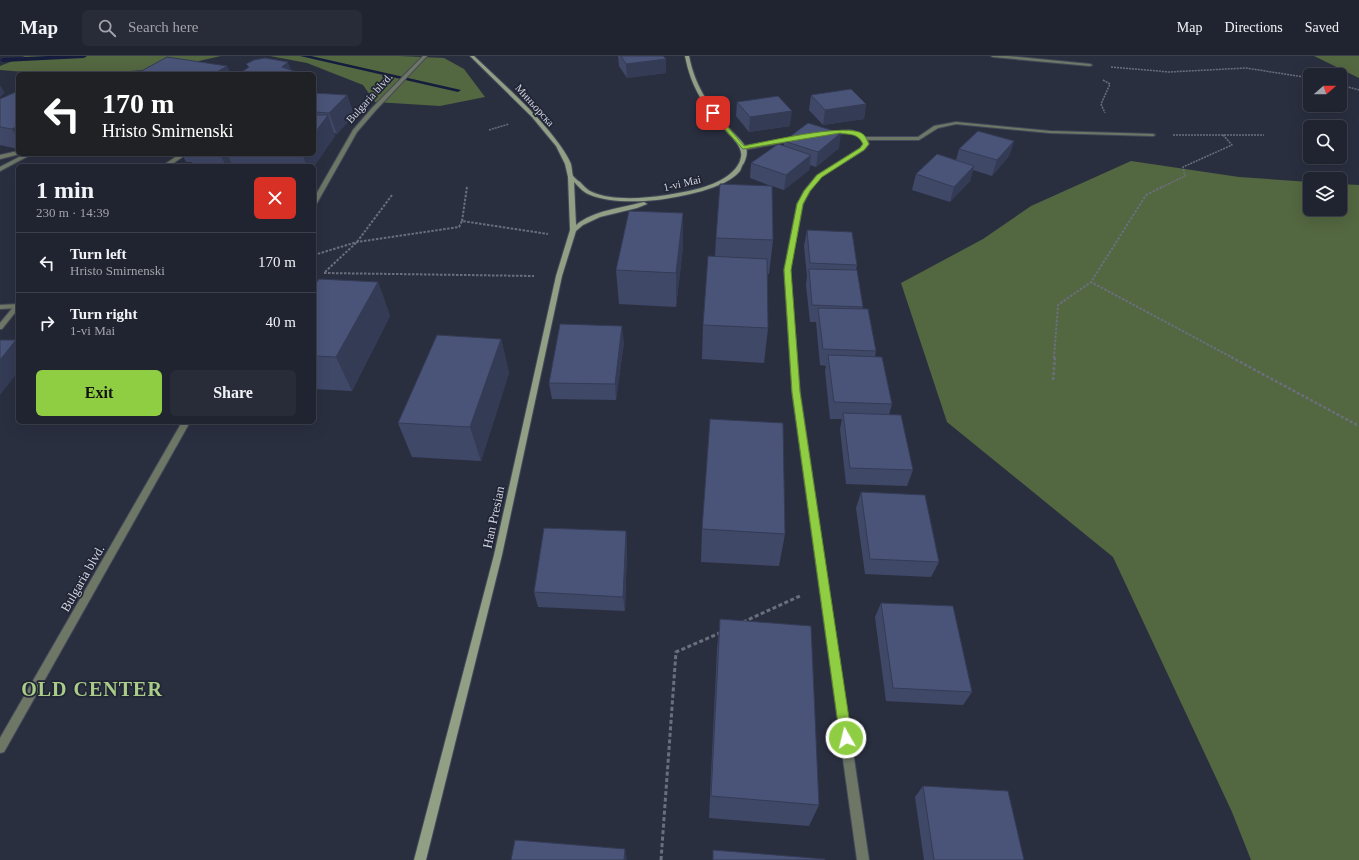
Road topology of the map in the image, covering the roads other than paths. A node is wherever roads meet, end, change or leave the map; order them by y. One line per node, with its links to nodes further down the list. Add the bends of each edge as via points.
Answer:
1 (472, 56): 17 (street, Миньорска, via 534,116 558,146 568,164)
2 (687, 56): 10 (street, via 689,73 699,94)
3 (993, 56): 5 (street)
4 (423, 57): 18 (street, Bulgaria blvd., via 355,131)
5 (1090, 65)
6 (817, 135): 9 (street, via 849,132)
7 (1153, 135): 9 (street, via 1050,132 956,123 936,127 919,138)
8 (802, 138): 10 (street)
9 (865, 139): 28 (street, via 866,144 862,149 820,176 807,191 800,204 787,270 796,392)
10 (743, 148): 19 (street, 1-vi Mai, via 741,165 728,177 704,189)
11 (16, 153): 14 (street)
12 (25, 156): 16 (street)
13 (181, 156): 15 (street)
14 (0, 157)
15 (168, 164)
16 (0, 169)
17 (571, 176): 19 (street, 1-vi Mai, via 590,193 618,200); 20 (street, Han Presian)
18 (317, 192)
19 (660, 199): 20 (street, via 591,217 582,221)
20 (571, 234): 27 (street, Han Presian, via 559,276 498,555)
21 (16, 305): 22 (street)
22 (0, 306)
23 (16, 307): 24 (street)
24 (0, 327)
25 (185, 424): 26 (street, Bulgaria blvd.)
26 (0, 748)
27 (420, 860)
28 (863, 860)

